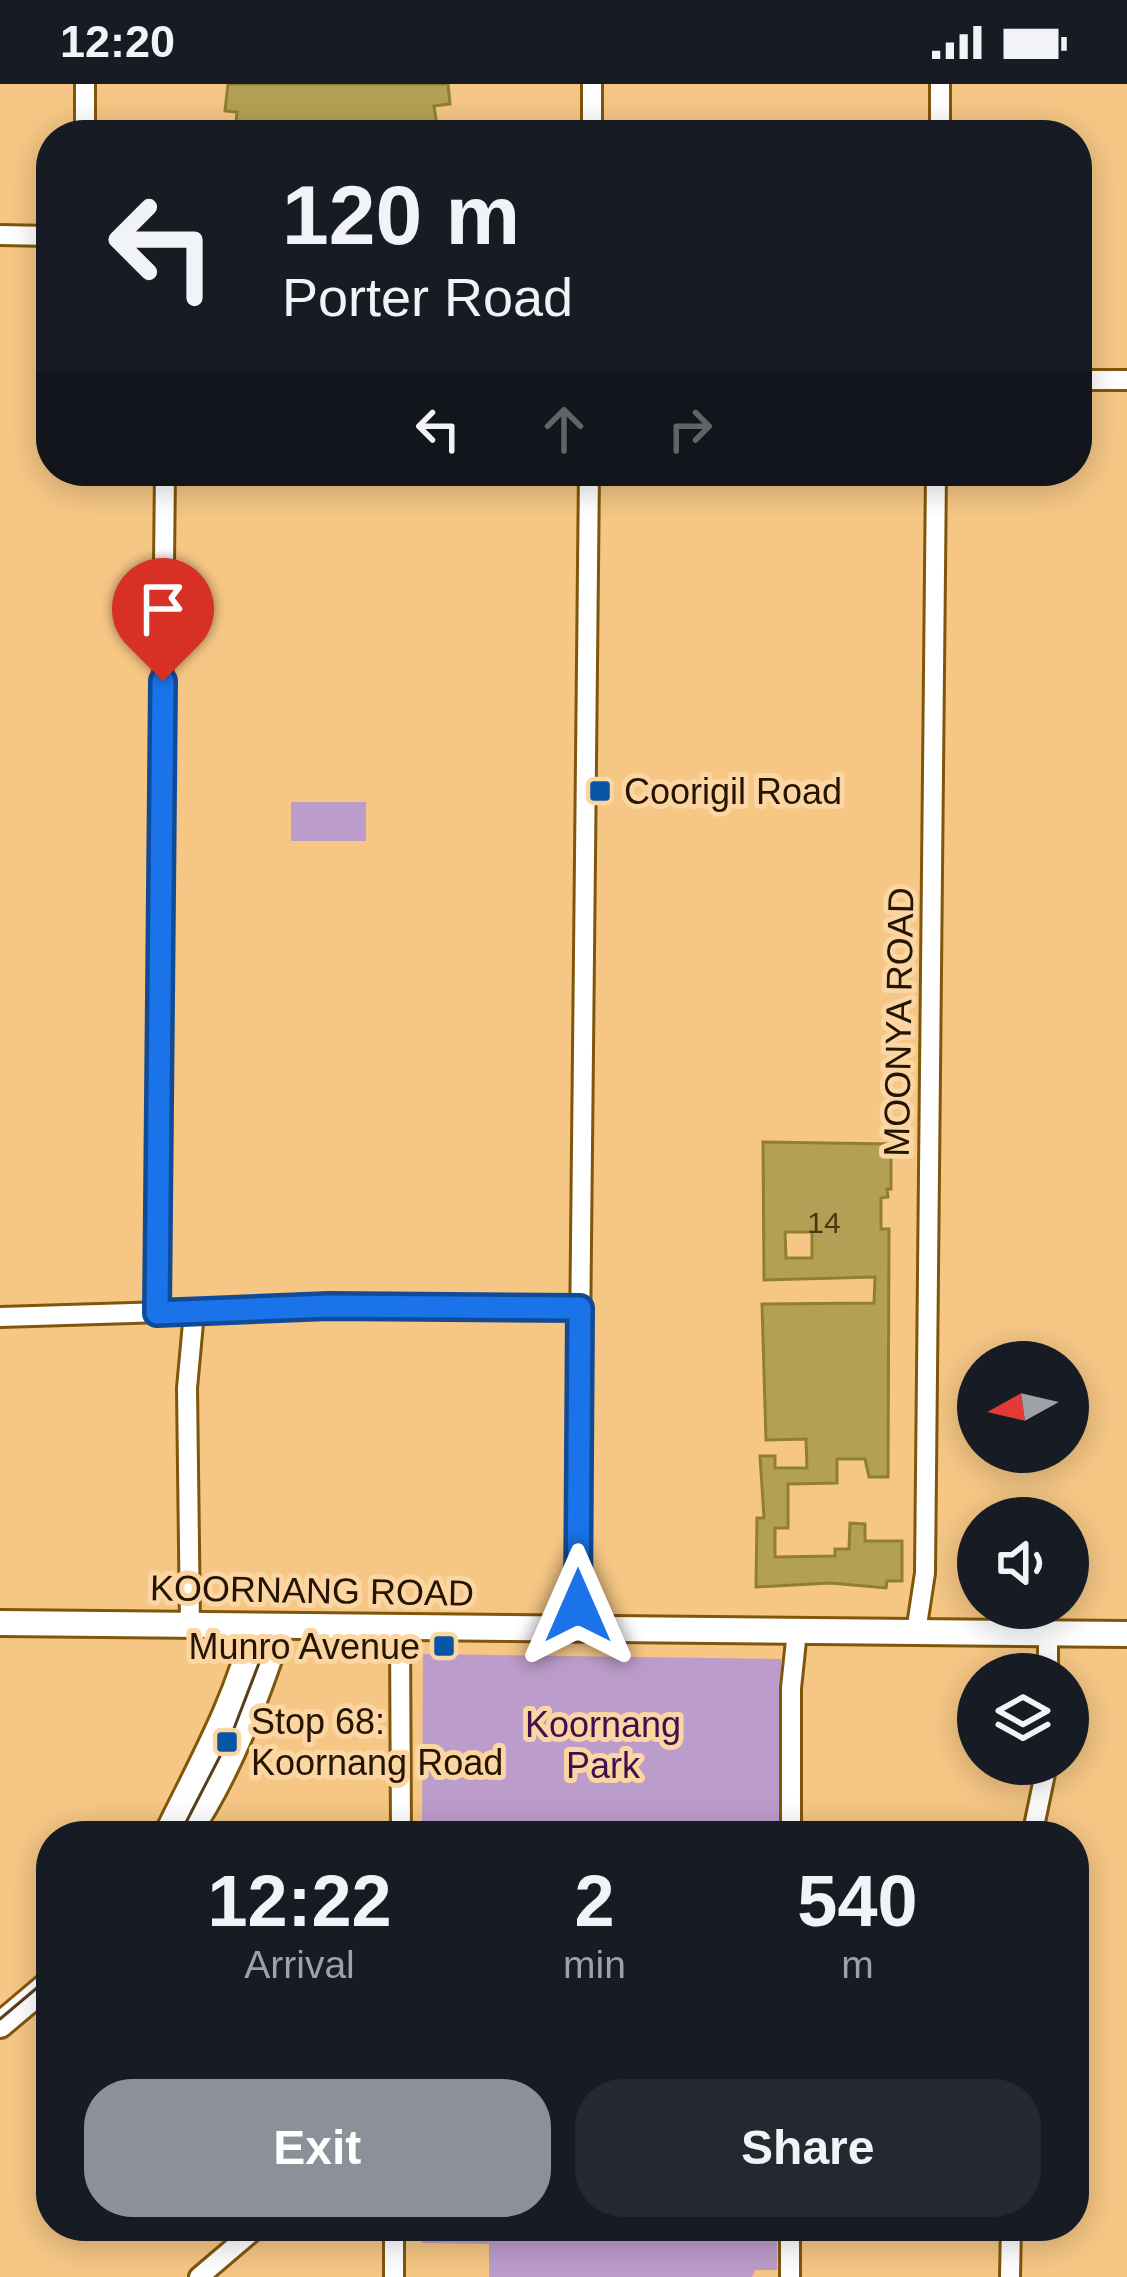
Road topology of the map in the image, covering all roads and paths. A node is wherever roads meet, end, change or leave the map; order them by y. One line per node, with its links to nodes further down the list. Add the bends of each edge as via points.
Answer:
1 (85, 84): 4 (street)
2 (592, 84): 5 (street)
3 (940, 84): 6 (street)
4 (85, 120)
5 (592, 120)
6 (940, 120)
7 (0, 235): 8 (street)
8 (36, 236)
9 (1092, 380): 10 (street)
10 (1127, 380)
11 (165, 486): 15 (street)
12 (589, 486): 14 (street)
13 (936, 486): 23 (street, MOONYA ROAD)
14 (580, 1308): 15 (street); 21 (street)
15 (176, 1312): 16 (street); 18 (street, via 187,1388)
16 (0, 1317)
17 (0, 1623): 18 (street, KOORNANG ROAD)
18 (190, 1625): 19 (street, KOORNANG ROAD)
19 (268, 1627): 20 (street, KOORNANG ROAD); 28 (street); 29 (street, via 243,1729)
20 (400, 1628): 21 (street, KOORNANG ROAD); 30 (street)
21 (577, 1629): 22 (street, KOORNANG ROAD)
22 (789, 1631): 23 (street, KOORNANG ROAD); 31 (street)
23 (924, 1632): 24 (street, KOORNANG ROAD)
24 (1048, 1633): 25 (street, KOORNANG ROAD); 26 (street)
25 (1127, 1634)
26 (1048, 1653)
27 (1043, 1785): 32 (street)
28 (173, 1821)
29 (196, 1821)
30 (401, 1821)
31 (791, 1821)
32 (1035, 1821)
33 (36, 1995): 34 (street)
34 (0, 2025)
35 (242, 2241): 39 (street)
36 (394, 2241): 40 (street)
37 (790, 2241): 41 (street)
38 (1010, 2241): 42 (street)
39 (199, 2277)
40 (394, 2277)
41 (790, 2277)
42 (1010, 2277)

